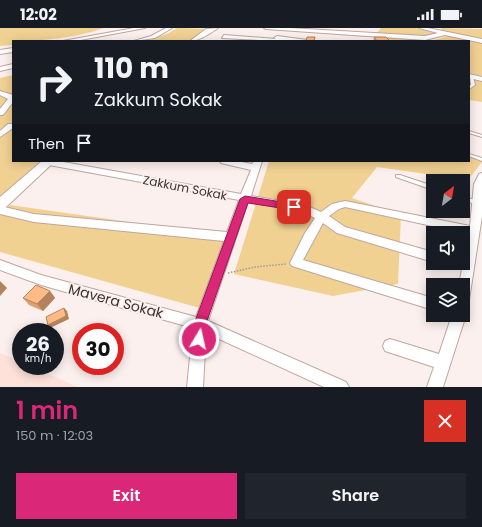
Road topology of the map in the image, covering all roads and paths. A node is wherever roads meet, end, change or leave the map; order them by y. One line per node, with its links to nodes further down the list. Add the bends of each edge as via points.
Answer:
1 (143, 28): 10 (street)
2 (170, 28): 16 (street)
3 (215, 28): 17 (street)
4 (266, 28): 6 (street)
5 (421, 28): 7 (street)
6 (277, 29): 9 (street); 18 (street)
7 (436, 29): 8 (street)
8 (445, 33): 13 (street); 20 (street)
9 (349, 34): 13 (street); 19 (street)
10 (103, 35): 14 (street); 15 (street)
11 (224, 37): 12 (street)
12 (239, 38): 18 (street)
13 (429, 39)
14 (75, 40)
15 (107, 40)
16 (141, 40)
17 (195, 40)
18 (278, 40)
19 (350, 40)
20 (482, 41)
21 (0, 52): 22 (street)
22 (12, 52)
23 (12, 66): 24 (street)
24 (0, 68)
25 (470, 76): 26 (street); 27 (lane, via 473,84)
26 (482, 79)
27 (470, 87)
28 (0, 93): 29 (street, via 12,99)
29 (0, 112)
30 (0, 123): 31 (street)
31 (12, 127): 33 (street)
32 (470, 132): 34 (lane)
33 (0, 135)
34 (482, 136)
35 (470, 155): 36 (lane)
36 (482, 160)
37 (48, 162): 47 (street)
38 (54, 162): 44 (street, Zakkum Sokak)
39 (235, 162): 40 (street)
40 (257, 164): 44 (street)
41 (398, 176): 43 (lane)
42 (482, 176): 46 (street)
43 (426, 186)
44 (245, 199): 49 (street, Zakkum Sokak, via 305,209); 51 (street)
45 (470, 200): 46 (lane)
46 (478, 203): 50 (street)
47 (0, 205)
48 (0, 210): 51 (street, via 34,218)
49 (321, 216): 50 (street, via 336,205 345,204); 53 (street, Zakkum Sokak, via 341,230); 54 (street)
50 (474, 231): 52 (street)
51 (231, 237): 56 (street)
52 (470, 254)
53 (426, 255)
54 (296, 264): 56 (path, via 255,267); 57 (street)
55 (0, 265): 59 (street, Mavera Sokak, via 41,280)
56 (218, 275): 59 (street)
57 (426, 302)
58 (457, 322): 61 (street)
59 (200, 324): 62 (street); 63 (street, Mavera Sokak)
60 (390, 346): 61 (street)
61 (444, 363): 64 (street)
62 (195, 387)
63 (340, 387)
64 (435, 387)

